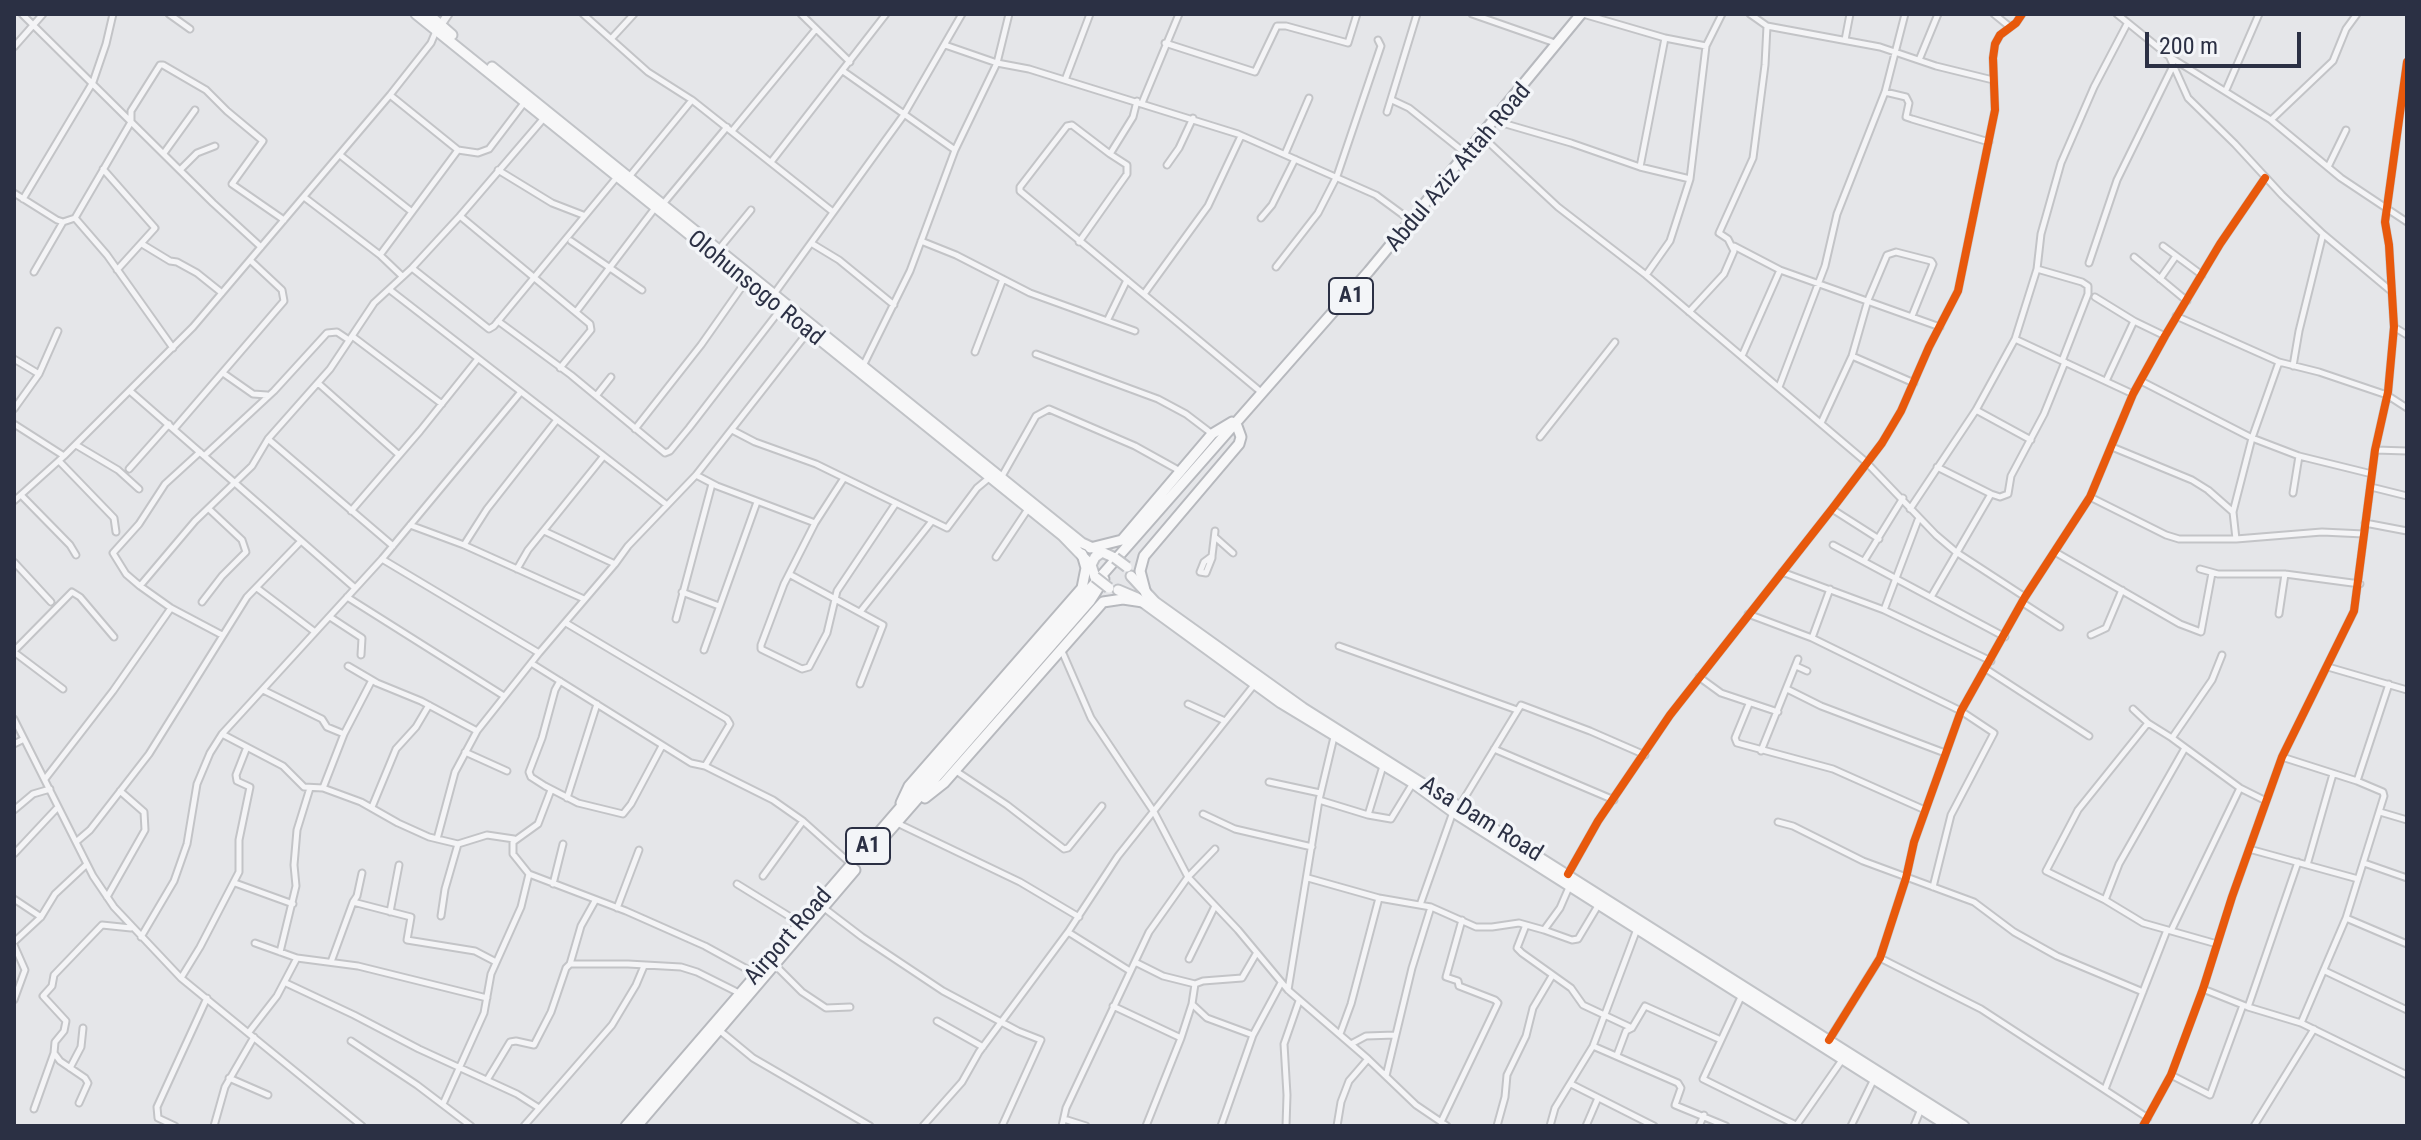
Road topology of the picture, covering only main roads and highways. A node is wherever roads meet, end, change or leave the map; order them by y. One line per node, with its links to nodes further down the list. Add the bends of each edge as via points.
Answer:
1 (416, 14): 4 (main road, Olohunsogo Road)
2 (428, 14): 4 (main road, Olohunsogo Road)
3 (1584, 14): 5 (main road, Abdul Aziz Attah Road / A1); 5 (main road, Abdul Aziz Attah Road / A1)
4 (438, 27): 6 (main road, Olohunsogo Road); 6 (main road, Olohunsogo Road)
5 (1495, 121): 7 (main road, Abdul Aziz Attah Road / A1); 7 (main road, Abdul Aziz Attah Road / A1, via 1485,139)
6 (659, 206): 8 (main road, Olohunsogo Road, via 780,310); 8 (main road, Olohunsogo Road, via 863,366)
7 (1238, 423): 9 (main road, via 1212,434); 11 (main road, via 1239,444); 12 (main road, Abdul Aziz Attah Road / A1)
8 (928, 424): 10 (main road, Olohunsogo Road); 10 (main road, Olohunsogo Road)
9 (1122, 540): 10 (main road); 12 (main road)
10 (1086, 551): 12 (main road, Olohunsogo Road); 14 (main road, Olohunsogo Road); 15 (main road)
11 (1144, 556): 13 (main road); 17 (main road, via 1140,571)
12 (1109, 560): 13 (main road, Olohunsogo Road, bridge); 14 (main road, via 1095,557); 20 (main road, Airport Road / A1, via 1096,593)
13 (1129, 571): 16 (main road, via 1127,586); 17 (main road, Asa Dam Road)
14 (1093, 572): 15 (main road); 16 (main road, Olohunsogo Road, bridge)
15 (1084, 584): 20 (main road, via 909,786)
16 (1113, 589): 17 (main road, Asa Dam Road); 18 (main road)
17 (1145, 598): 18 (main road); 19 (main road, Asa Dam Road); 19 (main road, Asa Dam Road, via 1255,684)
18 (1103, 602): 20 (main road, via 944,783)
19 (1425, 789): 21 (main road, Asa Dam Road)
20 (900, 816): 23 (main road, Airport Road / A1); 23 (main road, Airport Road / A1, via 800,923)
21 (1569, 880): 22 (main road, Asa Dam Road); 22 (main road, Asa Dam Road, via 1742,996)
22 (1785, 1017): 26 (main road, Asa Dam Road); 27 (main road, Asa Dam Road)
23 (716, 1027): 24 (main road, Airport Road / A1); 25 (main road, Airport Road / A1)
24 (626, 1126)
25 (637, 1126)
26 (1948, 1126)
27 (1964, 1126)

